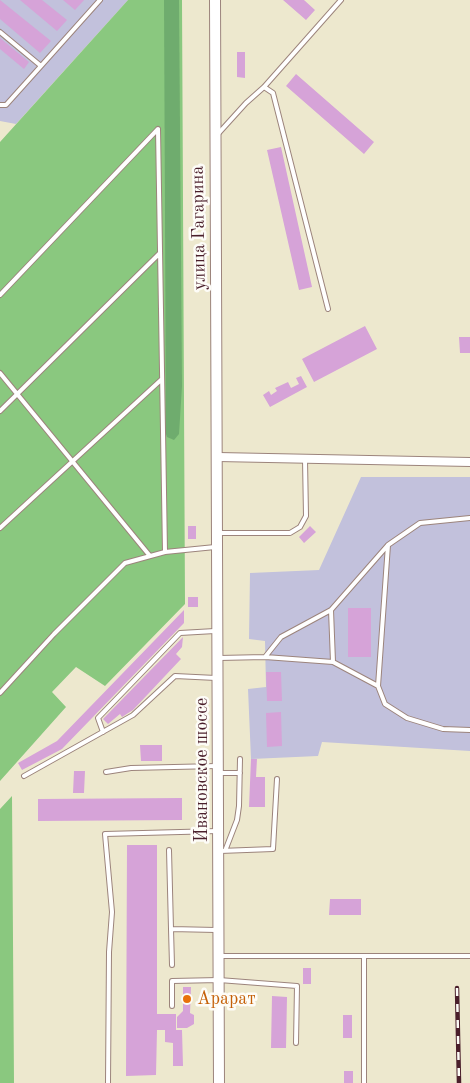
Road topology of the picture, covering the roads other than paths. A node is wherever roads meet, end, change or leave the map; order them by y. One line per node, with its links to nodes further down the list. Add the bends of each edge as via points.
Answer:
1 (100, 0): 5 (lane)
2 (215, 0): 8 (street, улица Гагарина)
3 (341, 0): 6 (lane)
4 (0, 32): 5 (lane)
5 (41, 66): 7 (lane, via 6,105)
6 (264, 86): 8 (lane); 11 (lane, via 273,93)
7 (0, 105)
8 (214, 138): 16 (street, улица Гагарина)
9 (160, 253): 10 (lane, via 158,129); 13 (lane); 14 (lane)
10 (0, 295)
11 (328, 309)
12 (0, 373): 14 (lane)
13 (162, 378): 18 (lane); 25 (lane)
14 (18, 394): 15 (lane); 18 (lane)
15 (0, 411)
16 (218, 457): 17 (street); 22 (street, Ивановское шоссе)
17 (305, 457): 19 (street); 22 (lane, via 306,516 300,527 290,533)
18 (73, 460): 21 (lane); 26 (lane)
19 (470, 462)
20 (470, 518): 23 (lane, via 420,523)
21 (0, 528)
22 (219, 533): 24 (street, Ивановское шоссе)
23 (388, 545): 27 (lane); 33 (lane)
24 (218, 546): 25 (lane); 28 (street, Ивановское шоссе)
25 (165, 552): 26 (lane)
26 (150, 556): 34 (lane, via 126,563)
27 (331, 610): 29 (lane, via 281,637); 31 (lane)
28 (219, 631): 30 (street, Ивановское шоссе); 36 (lane, via 180,633 98,718)
29 (266, 657): 30 (lane); 31 (lane)
30 (219, 658): 32 (street, Ивановское шоссе)
31 (333, 662): 33 (lane)
32 (219, 678): 36 (lane, via 175,676 133,715); 38 (street, Ивановское шоссе)
33 (378, 686): 35 (lane, via 385,704 407,718 443,729)
34 (0, 693)
35 (470, 730)
36 (103, 732): 41 (lane)
37 (240, 759): 40 (lane)
38 (219, 770): 39 (lane, via 131,768); 40 (lane); 43 (street, Ивановское шоссе)
39 (106, 772)
40 (240, 773): 45 (lane, via 238,813)
41 (24, 776)
42 (277, 779): 45 (lane, via 273,849)
43 (218, 830): 45 (street, Ивановское шоссе); 55 (lane, via 105,834 112,912)
44 (169, 850): 46 (lane)
45 (221, 851): 47 (street, Ивановское шоссе)
46 (171, 929): 47 (lane); 51 (lane)
47 (218, 930): 48 (street, Ивановское шоссе)
48 (219, 956): 49 (lane); 52 (street, Ивановское шоссе)
49 (364, 956): 50 (lane); 57 (lane)
50 (470, 956)
51 (172, 965)
52 (219, 980): 53 (lane, via 172,981); 54 (lane, via 297,986); 56 (street, Ивановское шоссе)
53 (172, 1006)
54 (296, 1044)
55 (108, 1083)
56 (219, 1083)
57 (364, 1083)

